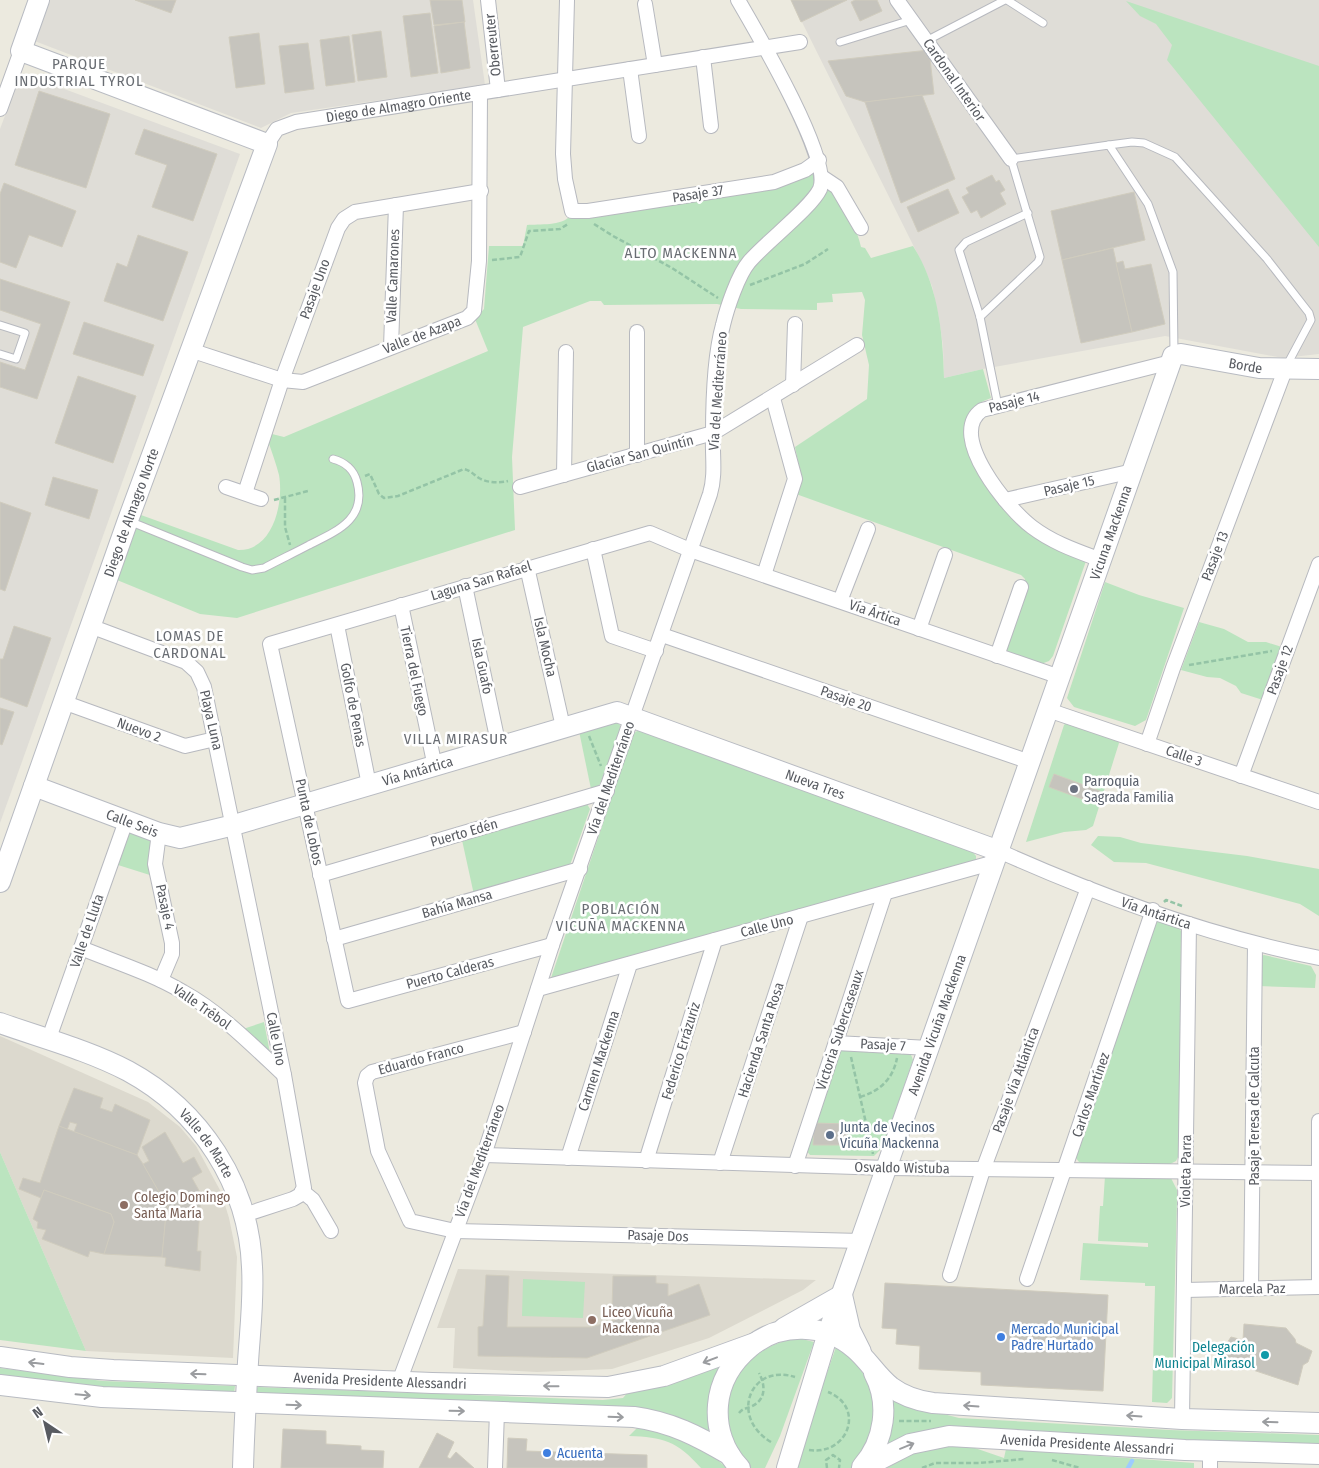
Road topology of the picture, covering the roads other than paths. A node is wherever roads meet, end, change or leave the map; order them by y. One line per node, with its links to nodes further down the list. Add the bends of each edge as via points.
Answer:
1 (39, 0): 14 (street)
2 (488, 0): 19 (street, Oberreuter)
3 (567, 0): 18 (street)
4 (738, 0): 13 (street)
5 (897, 0): 8 (street, Cardonal Interior)
6 (1006, 0): 9 (lane); 10 (lane)
7 (645, 4): 16 (street)
8 (911, 20): 10 (street, Cardonal Interior); 12 (lane)
9 (1043, 23)
10 (926, 41): 26 (street, Cardonal Interior)
11 (800, 42): 13 (street, Diego de Almagro Oriente)
12 (840, 42)
13 (765, 48): 15 (street, Diego de Almagro Oriente); 27 (street)
14 (21, 51): 21 (street); 24 (street)
15 (703, 57): 16 (street, Diego de Almagro Oriente); 22 (street)
16 (655, 65): 17 (street, Diego de Almagro Oriente)
17 (630, 69): 18 (street, Diego de Almagro Oriente); 23 (street)
18 (566, 79): 19 (street, Diego de Almagro Oriente); 27 (street, Pasaje 37, via 563,154 572,211 588,212 774,182 806,170)
19 (498, 90): 20 (street, Diego de Almagro Oriente)
20 (480, 93): 24 (street, Diego de Almagro Oriente, via 296,122 277,129); 29 (street, Valle de Azapa)
21 (0, 109)
22 (711, 126)
23 (639, 136)
24 (267, 144): 39 (street, Diego de Almagro Norte)
25 (1108, 145): 26 (lane); 42 (lane, via 1148,204 1173,272 1176,348); 44 (lane, via 1144,143 1175,157 1267,259 1311,320)
26 (1011, 159): 31 (lane)
27 (819, 160): 28 (street)
28 (821, 184): 32 (street, via 837,187); 49 (street, Vía del Mediterráneo, via 747,264 720,336)
29 (481, 191): 30 (street, Pasaje Uno); 38 (street, Valle de Azapa, via 474,311 467,318)
30 (396, 205): 38 (street, Valle Camarones); 45 (street, Pasaje Uno, via 355,212 338,228)
31 (1028, 213): 33 (lane, via 1039,251 1038,262); 33 (lane, via 966,242 959,250)
32 (861, 228)
33 (980, 317): 48 (lane)
34 (796, 324): 46 (street)
35 (0, 325): 41 (lane, via 25,333 16,359)
36 (637, 332): 50 (street)
37 (857, 346): 46 (street, Glaciar San Quintín)
38 (391, 347): 45 (street, Valle de Azapa, via 303,382)
39 (190, 350): 45 (street, Valle de Azapa); 59 (street, Diego de Almagro Norte)
40 (566, 352): 53 (street)
41 (0, 354)
42 (1172, 359): 44 (street, Borde, via 1181,354); 48 (street, Pasaje 14); 52 (street, Vicuna Mackenna)
43 (1319, 369): 44 (street, Borde)
44 (1285, 370): 85 (street, Pasaje 13)
45 (282, 380): 56 (street, Pasaje Uno)
46 (794, 385): 47 (street, Glaciar San Quintín)
47 (772, 398): 49 (street, Glaciar San Quintín); 67 (street, via 795,479)
48 (998, 406): 58 (street, Pasaje 14, via 977,413 970,437 978,460)
49 (712, 433): 50 (street, Glaciar San Quintín); 62 (street, Vía del Mediterráneo, via 713,483)
50 (637, 454): 53 (street, Glaciar San Quintín)
51 (333, 459): 59 (lane, via 347,465 356,478 360,500 352,517 341,530 264,568 252,570)
52 (1133, 471): 58 (street, Pasaje 15); 64 (street, Vicuna Mackenna)
53 (564, 475): 54 (street, Glaciar San Quintín)
54 (526, 485)
55 (226, 487): 56 (street)
56 (245, 493): 57 (street)
57 (260, 499)
58 (1005, 500): 64 (street, Pasaje 14, via 1023,520 1049,539)
59 (128, 520): 73 (street, Diego de Almagro Norte)
60 (868, 529): 70 (street)
61 (593, 549): 62 (street, Laguna San Rafael, via 650,532); 66 (street, Laguna San Rafael); 77 (street, via 612,636)
62 (690, 550): 67 (street, Vía Ártica); 75 (street, Vía del Mediterráneo)
63 (946, 555): 74 (street)
64 (1101, 560): 79 (street, Vicuna Mackenna)
65 (1319, 564): 89 (street, Pasaje 12)
66 (526, 567): 68 (street, Laguna San Rafael); 83 (street, Isla Mocha)
67 (764, 575): 70 (street, Vía Ártica)
68 (465, 586): 71 (street, Laguna San Rafael); 86 (street, Isla Guafo)
69 (1021, 587): 78 (street)
70 (840, 601): 74 (street, Vía Ártica)
71 (400, 605): 72 (street, Laguna San Rafael); 88 (street, Tierra del Fuego)
72 (337, 625): 76 (street, Laguna San Rafael); 90 (street, Golfo de Penas)
73 (90, 626): 80 (street, Diego de Almagro Norte); 84 (street, Playa Luna, via 192,667 204,687)
74 (919, 629): 78 (street, Vía Ártica)
75 (662, 635): 77 (street, Vía del Mediterráneo); 87 (street, Pasaje 20)
76 (270, 644): 94 (street, Punta de Lobos)
77 (656, 651): 82 (street, Vía del Mediterráneo)
78 (997, 656): 79 (street, Vía Ártica)
79 (1060, 677): 81 (street, Vicuna Mackenna)
80 (63, 702): 84 (street, Nuevo 2, via 185,746); 91 (street, Diego de Almagro Norte)
81 (1048, 710): 85 (street, Calle 3); 87 (street, Avenida Vicuña Mackenna)
82 (632, 716): 83 (street, Vía Antártica, via 613,712); 92 (street, Vía del Mediterráneo); 98 (street, Nueva Tres)
83 (563, 727): 86 (street, Vía Antártica)
84 (215, 739): 96 (street, Playa Luna)
85 (1147, 744): 89 (street, Calle 3)
86 (500, 747): 88 (street, Vía Antártica)
87 (1030, 762): 98 (street, Avenida Vicuña Mackenna)
88 (435, 767): 90 (street, Vía Antártica)
89 (1241, 776): 93 (street, Calle 3)
90 (369, 785): 94 (street, Vía Antártica)
91 (34, 786): 95 (street, Calle Seis); 101 (street, Diego de Almagro Norte)
92 (607, 788): 99 (street, Vía del Mediterráneo); 100 (street, Puerto Edén)
93 (1319, 802)
94 (305, 803): 96 (street, Vía Antártica); 100 (street, Punta de Lobos)
95 (126, 821): 97 (street, Calle Seis); 111 (street, Valle de Lluta)
96 (234, 825): 97 (street, Calle Seis, via 180,838); 122 (street, Calle Uno)
97 (159, 833): 114 (street, Pasaje 4, via 155,864 172,943 172,954)
98 (997, 856): 102 (street, Vía Antártica); 103 (street, Calle Uno); 121 (street, Avenida Vicuña Mackenna)
99 (580, 869): 107 (street, Bahía Mansa); 110 (street, Vía del Mediterráneo)
100 (320, 875): 107 (street, Punta de Lobos)
101 (0, 882)
102 (1088, 888): 104 (street, Vía Antártica); 130 (street, Pasaje Via Atlántica)
103 (885, 893): 105 (street, Calle Uno); 120 (street, Victoria Subercaseaux)
104 (1153, 910): 106 (street, Vía Antártica); 131 (street, Carlos Martínez)
105 (801, 916): 108 (street, Calle Uno); 127 (street, Hacienda Santa Rosa)
106 (1189, 924): 109 (street, Vía Antártica); 132 (street, Violeta Parra)
107 (334, 939): 116 (street, Punta de Lobos)
108 (715, 940): 113 (street, Calle Uno); 126 (street, Federico Errázuriz)
109 (1255, 944): 112 (street, Vía Antártica); 133 (street, Pasaje Teresa de Calcuta)
110 (552, 945): 115 (street, Vía del Mediterráneo); 116 (street, Puerto Calderas)
111 (81, 948): 114 (street, Valle Trébol); 119 (street, Valle de Lluta)
112 (1319, 958)
113 (630, 964): 115 (street, Calle Uno); 125 (street, Carmen Mackenna)
114 (161, 980): 122 (street, Valle Trébol, via 208,1008)
115 (538, 989): 118 (street, Vía del Mediterráneo)
116 (348, 1001)
117 (0, 1023): 119 (street, Valle de Marte)
118 (524, 1032): 124 (street, Vía del Mediterráneo); 138 (street, Eduardo Franco, via 372,1072 367,1076 365,1082 378,1151 407,1219)
119 (48, 1041): 136 (street, Valle de Marte, via 127,1071 165,1096 197,1127 222,1161)
120 (842, 1043): 121 (street, Pasaje 7); 129 (street, Victoria Subercaseaux)
121 (929, 1048): 128 (street, Avenida Vicuña Mackenna)
122 (284, 1075): 135 (street, Calle Uno)
123 (1319, 1121): 134 (street)
124 (484, 1155): 125 (street, Osvaldo Wistuba); 138 (street, Vía del Mediterráneo)
125 (568, 1158): 126 (street, Osvaldo Wistuba)
126 (646, 1161): 127 (street, Osvaldo Wistuba)
127 (720, 1163): 129 (street, Osvaldo Wistuba)
128 (880, 1163): 129 (street, Osvaldo Wistuba); 130 (street, Osvaldo Wistuba); 139 (street, Avenida Vicuña Mackenna)
129 (795, 1166)
130 (983, 1170): 131 (street, Osvaldo Wistuba); 140 (street, Pasaje Via Atlántica)
131 (1066, 1171): 132 (street, Osvaldo Wistuba); 141 (street, Carlos Martínez)
132 (1186, 1172): 133 (street, Osvaldo Wistuba); 144 (street, Violeta Parra)
133 (1254, 1172): 134 (street, Osvaldo Wistuba); 143 (street, Pasaje Teresa de Calcuta)
134 (1319, 1173): 142 (street)
135 (302, 1191): 136 (street, via 293,1199); 137 (street, via 313,1200)
136 (244, 1215): 151 (street, Valle de Marte, via 252,1266)
137 (331, 1231)
138 (455, 1231): 139 (street, Pasaje Dos); 152 (street, Vía del Mediterráneo)
139 (861, 1242): 145 (street, Avenida Vicuña Mackenna)
140 (950, 1275)
141 (1027, 1279)
142 (1319, 1287): 143 (street, Marcela Paz)
143 (1252, 1289): 144 (street, Marcela Paz)
144 (1185, 1290): 157 (street, Violeta Parra)
145 (842, 1295): 146 (street, Avenida Vicuña Mackenna); 147 (street); 150 (street, via 850,1330)
146 (828, 1333): 147 (street, Avenida Presidente Alessandri, via 797,1329); 150 (street, Avenida Presidente Alessandri, via 844,1341); 154 (street, Avenida Vicuña Mackenna)
147 (773, 1334): 148 (street, Avenida Presidente Alessandri)
148 (755, 1343): 152 (street, Avenida Presidente Alessandri, one-way to 152, via 676,1373 617,1386); 161 (street, Avenida Presidente Alessandri, via 738,1357 728,1372 718,1405 722,1440)
149 (0, 1357): 151 (street, Avenida Presidente Alessandri, one-way to 149, via 70,1367)
150 (867, 1362): 157 (street, Avenida Presidente Alessandri, one-way to 150, via 933,1403 894,1389); 166 (street, Avenida Presidente Alessandri, via 881,1390 884,1415 878,1440)
151 (247, 1376): 152 (street, Avenida Presidente Alessandri); 155 (street, Valle de Marte)
152 (399, 1382)
153 (0, 1385): 155 (street, Avenida Presidente Alessandri, one-way to 155, via 102,1397)
154 (807, 1398): 164 (street, Avenida Vicuña Mackenna); 165 (street, Avenida Vicuña Mackenna)
155 (246, 1403): 156 (street, Avenida Presidente Alessandri, one-way to 156); 162 (street, Valle de Marte)
156 (497, 1412): 161 (street, Avenida Presidente Alessandri, one-way to 161, via 654,1420 689,1431); 163 (street)
157 (1182, 1419): 158 (street, Avenida Presidente Alessandri, one-way to 157)
158 (1319, 1423)
159 (1319, 1454): 160 (street, Avenida Presidente Alessandri)
160 (1210, 1460): 166 (street, Avenida Presidente Alessandri, one-way to 160, via 910,1444 949,1436)
161 (735, 1462)
162 (243, 1468)
163 (495, 1468)
164 (773, 1468)
165 (787, 1468)
166 (862, 1468)

